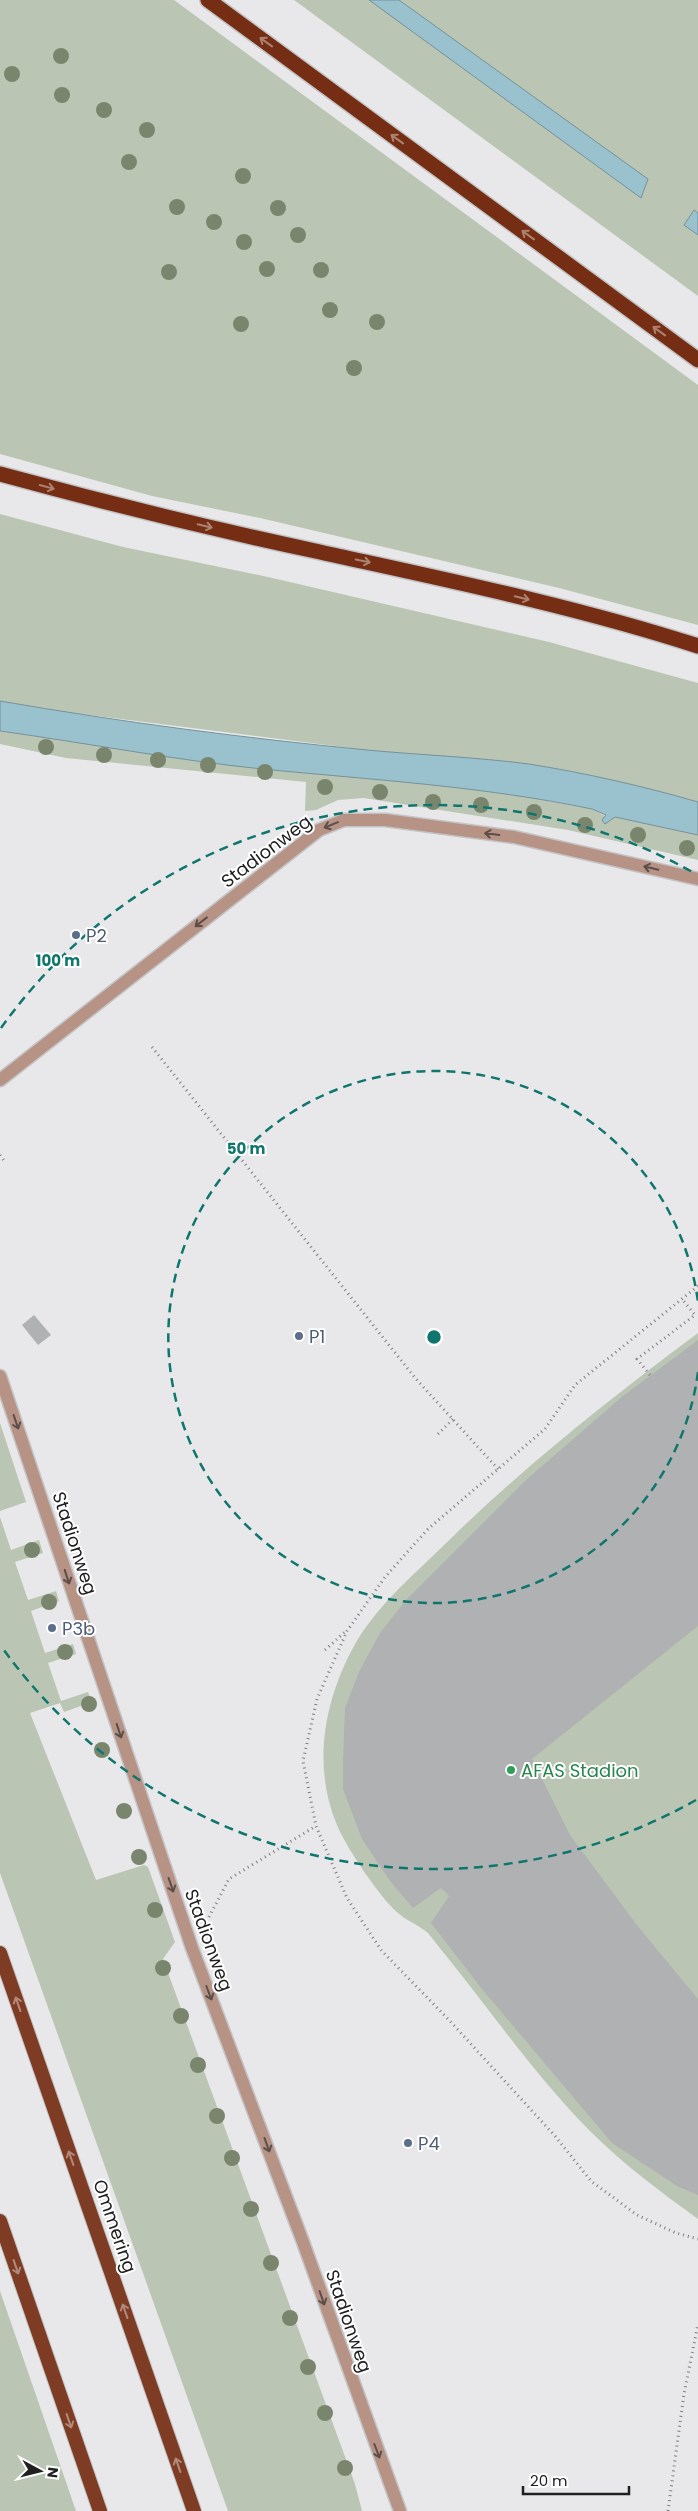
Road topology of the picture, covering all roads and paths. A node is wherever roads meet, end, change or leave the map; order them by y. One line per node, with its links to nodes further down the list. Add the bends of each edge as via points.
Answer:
1 (208, 0): 2 (highway, one-way to 1)
2 (698, 360)
3 (0, 474): 4 (highway, one-way to 4, via 168,518 435,576 608,619)
4 (698, 646)
5 (698, 879): 7 (lane, Stadionweg, one-way to 7, via 514,836 385,820 344,820 319,830)
6 (152, 1047): 14 (path, via 416,1379)
7 (0, 1080)
8 (0, 1155): 9 (path)
9 (5, 1162)
10 (698, 1286): 11 (path)
11 (682, 1299): 12 (path, via 696,1315 637,1359); 16 (path, via 575,1385 545,1429)
12 (650, 1375)
13 (0, 1376): 20 (lane, Stadionweg, one-way to 20)
14 (453, 1419): 15 (path); 16 (path)
15 (438, 1434)
16 (498, 1469): 17 (path, via 428,1529 385,1577)
17 (347, 1631): 18 (path); 19 (path, via 317,1700 303,1761)
18 (325, 1650)
19 (316, 1826): 20 (path, via 229,1879); 23 (path, via 346,1898 381,1950 555,2136 591,2181 637,2215)
20 (192, 1948): 27 (lane, Stadionweg, one-way to 27)
21 (0, 1953): 26 (highway, Ommering, one-way to 21)
22 (0, 2221): 25 (highway, one-way to 25)
23 (698, 2239)
24 (698, 2324): 28 (path, via 684,2394)
25 (100, 2511)
26 (194, 2511)
27 (400, 2511)
28 (668, 2511)

